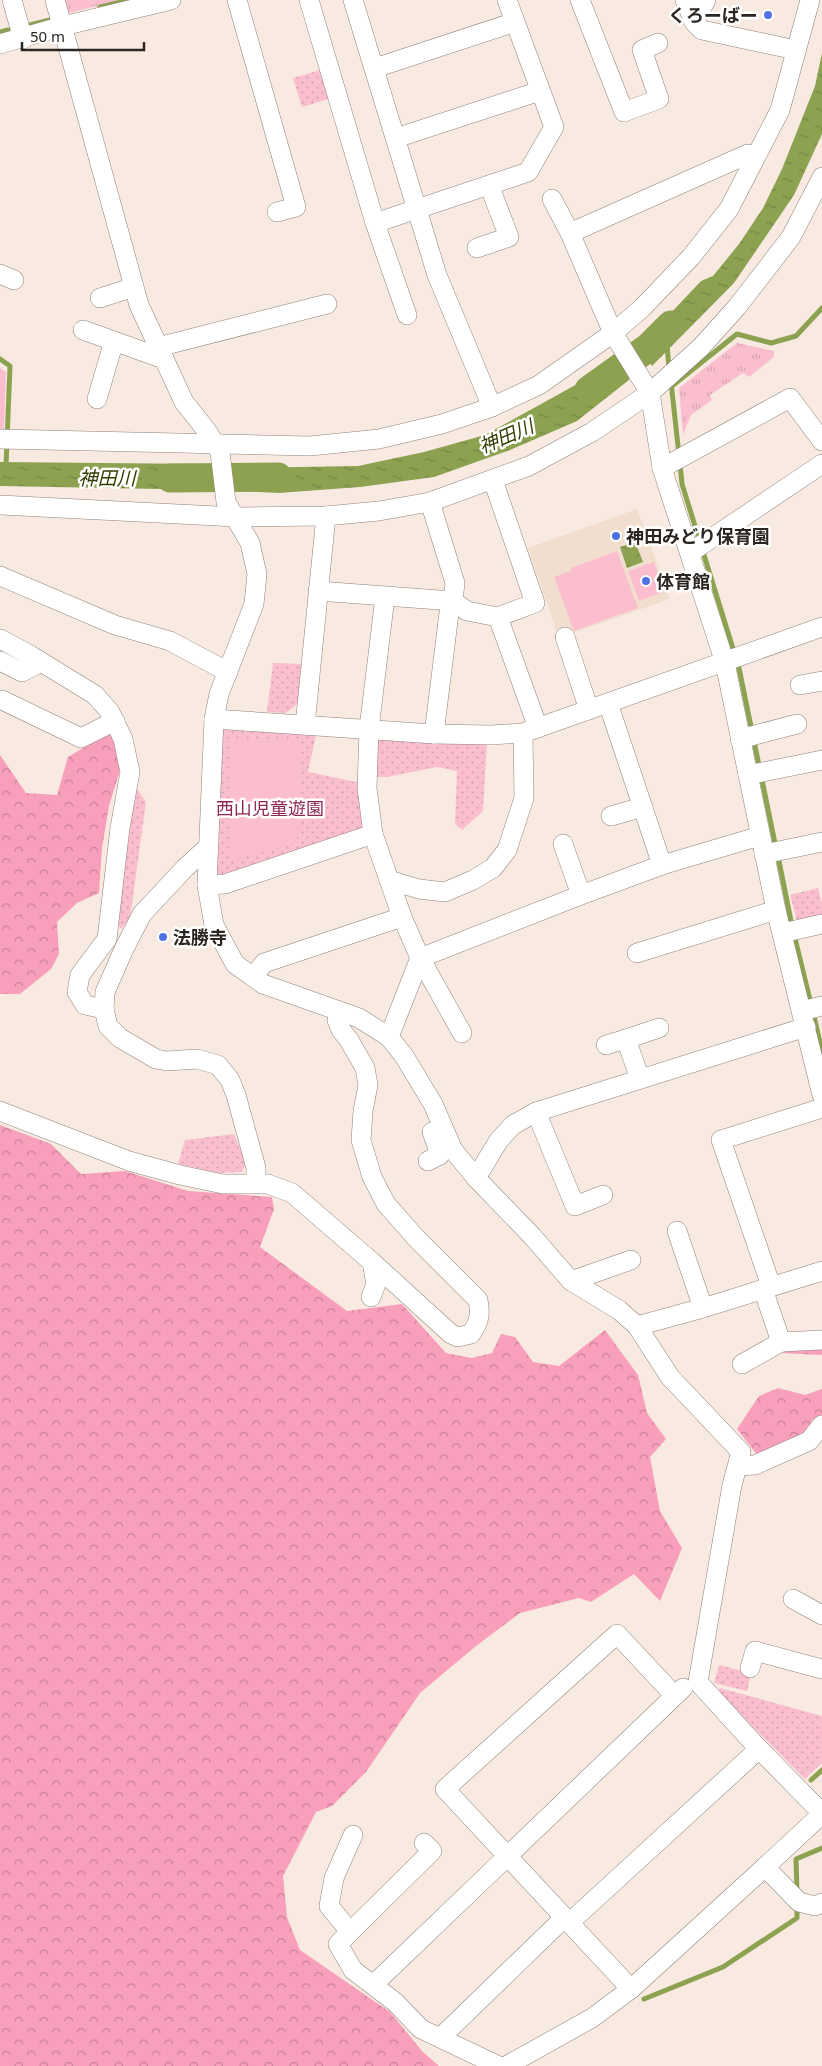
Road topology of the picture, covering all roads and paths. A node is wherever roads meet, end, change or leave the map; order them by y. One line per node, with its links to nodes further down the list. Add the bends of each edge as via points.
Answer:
1 (12, 0): 15 (street)
2 (56, 0): 14 (street)
3 (170, 0): 14 (street)
4 (237, 0): 27 (street, via 296,207)
5 (309, 0): 28 (street)
6 (507, 0): 12 (street)
7 (580, 0): 16 (street, via 624,112 659,99 642,50)
8 (686, 0): 13 (street)
9 (706, 0): 13 (street)
10 (810, 0): 18 (street)
11 (358, 1): 19 (street)
12 (515, 22): 19 (street); 20 (street)
13 (694, 22): 18 (street, via 702,30)
14 (64, 26): 15 (street); 31 (street)
15 (23, 39): 17 (street)
16 (658, 43)
17 (0, 44)
18 (796, 50): 22 (street, via 780,110)
19 (375, 68): 21 (street)
20 (540, 91): 21 (street); 24 (street, via 554,127 528,172)
21 (396, 138): 26 (street)
22 (756, 156): 29 (street, via 748,154); 36 (street, via 730,208 691,257)
23 (822, 177): 39 (street, via 791,237 737,307 701,347)
24 (489, 185): 26 (street); 30 (street, via 509,237)
25 (552, 198): 29 (street)
26 (417, 211): 28 (street); 41 (street, via 437,275)
27 (277, 212)
28 (375, 224): 34 (street)
29 (570, 233): 36 (street)
30 (477, 248)
31 (134, 287): 32 (street); 38 (street)
32 (100, 298)
33 (327, 304): 38 (street)
34 (407, 315)
35 (82, 330): 37 (street)
36 (615, 337): 39 (street); 41 (street, via 539,385)
37 (114, 341): 38 (street); 40 (street)
38 (161, 353): 44 (street, via 184,402)
39 (649, 390): 45 (street); 47 (street, via 592,432 529,466)
40 (97, 399)
41 (492, 407): 44 (street, via 379,440 310,446)
42 (0, 439): 44 (street)
43 (822, 441): 45 (street, via 790,398)
44 (218, 448): 50 (street)
45 (674, 461): 52 (street)
46 (822, 464): 52 (street)
47 (493, 480): 48 (street); 57 (street, via 535,603)
48 (430, 502): 51 (street); 56 (street, via 455,584)
49 (0, 505): 50 (street)
50 (232, 509): 51 (street); 64 (street, via 250,543 257,574 254,604)
51 (326, 516): 54 (street)
52 (699, 546): 61 (street)
53 (0, 576): 64 (street, via 115,625 170,641)
54 (318, 591): 55 (street); 73 (street)
55 (385, 597): 56 (street); 74 (street)
56 (453, 601): 57 (street, via 467,611); 76 (street)
57 (498, 617): 75 (street)
58 (822, 627): 61 (street)
59 (565, 636): 69 (street)
60 (0, 639): 63 (street)
61 (732, 660): 68 (street); 77 (street)
62 (0, 661): 63 (street, via 22,672)
63 (41, 662): 71 (street, via 95,695)
64 (228, 672): 70 (street)
65 (822, 681): 66 (street)
66 (800, 685)
67 (2, 700): 71 (street, via 81,738)
68 (608, 703): 69 (street); 80 (street)
69 (589, 710): 75 (street)
70 (214, 718): 73 (street); 86 (street)
71 (115, 721): 99 (street, via 123,739 130,772 106,939 80,976 77,992 85,1005)
72 (797, 724): 77 (street)
73 (305, 725): 74 (street)
74 (369, 729): 76 (street); 82 (street, via 368,788)
75 (531, 730): 76 (street, via 492,735); 88 (street, via 524,798 507,850 493,868 446,892)
76 (434, 734)
77 (740, 739): 79 (street)
78 (822, 760): 79 (street)
79 (748, 775): 85 (street)
80 (643, 806): 81 (street); 87 (street)
81 (611, 816)
82 (373, 834): 88 (street); 89 (street, via 225,884)
83 (822, 842): 85 (street)
84 (563, 844): 90 (street)
85 (762, 845): 87 (street); 91 (street)
86 (208, 847): 89 (street); 99 (street, via 142,914 105,992)
87 (662, 865): 90 (street)
88 (390, 880): 92 (street)
89 (207, 885): 97 (street, via 214,925 235,964)
90 (581, 894): 96 (street)
91 (776, 910): 94 (street); 95 (street)
92 (402, 917): 96 (street); 97 (street, via 264,963)
93 (822, 924): 94 (street)
94 (782, 933): 101 (street)
95 (636, 953)
96 (420, 958): 103 (street); 104 (street)
97 (254, 977): 100 (street, via 263,984)
98 (822, 1006): 101 (street)
99 (104, 1009): 114 (street, via 108,1026 120,1038 156,1059 197,1059 218,1065 236,1094 256,1168)
100 (341, 1012): 104 (street, via 359,1018); 118 (street, via 337,1020 341,1030 365,1068 368,1085 361,1140 372,1177 387,1206 478,1300 479,1322 471,1334 451,1334)
101 (804, 1019): 107 (street); 108 (street)
102 (660, 1028): 105 (street)
103 (462, 1033)
104 (389, 1037): 111 (street, via 404,1056)
105 (626, 1039): 106 (street); 107 (street)
106 (606, 1045)
107 (640, 1079): 110 (street)
108 (822, 1096): 121 (street, via 721,1140)
109 (0, 1111): 114 (street, via 129,1161 180,1176 223,1184)
110 (536, 1112): 113 (street, via 514,1125 499,1140); 115 (street, via 575,1206)
111 (437, 1113): 112 (street, via 428,1120 440,1155); 113 (street, via 453,1150)
112 (428, 1161)
113 (476, 1178): 120 (street)
114 (256, 1183): 118 (street, via 292,1193)
115 (604, 1195)
116 (677, 1231): 123 (street)
117 (631, 1260): 120 (street)
118 (372, 1262): 122 (street, via 376,1284)
119 (822, 1271): 121 (street)
120 (571, 1281): 124 (street, via 619,1310)
121 (767, 1287): 123 (street); 126 (street)
122 (371, 1297)
123 (703, 1308): 124 (street)
124 (637, 1326): 129 (street, via 670,1377 741,1452)
125 (822, 1340): 126 (street)
126 (781, 1342): 127 (street)
127 (742, 1364)
128 (822, 1425): 129 (street, via 809,1441 755,1465)
129 (738, 1466): 134 (street)
130 (793, 1599): 131 (street)
131 (822, 1615)
132 (750, 1668): 133 (street, via 755,1650)
133 (822, 1669)
134 (698, 1682): 135 (street); 136 (street)
135 (674, 1695): 140 (street); 140 (street, via 617,1634 445,1789)
136 (759, 1749): 137 (street); 143 (street)
137 (822, 1814): 141 (street)
138 (352, 1836): 144 (street, via 334,1878 329,1906)
139 (424, 1843): 144 (street, via 432,1851)
140 (507, 1857): 143 (street); 145 (street)
141 (765, 1867): 142 (street, via 799,1902 815,1906); 146 (street)
142 (822, 1903)
143 (567, 1921): 146 (street); 147 (street)
144 (350, 1932): 145 (street, via 338,1944 353,1970)
145 (373, 1985): 147 (street, via 421,2029)
146 (631, 1989): 149 (street, via 592,2018)
147 (440, 2038): 148 (street)
148 (498, 2066)
149 (506, 2066)

